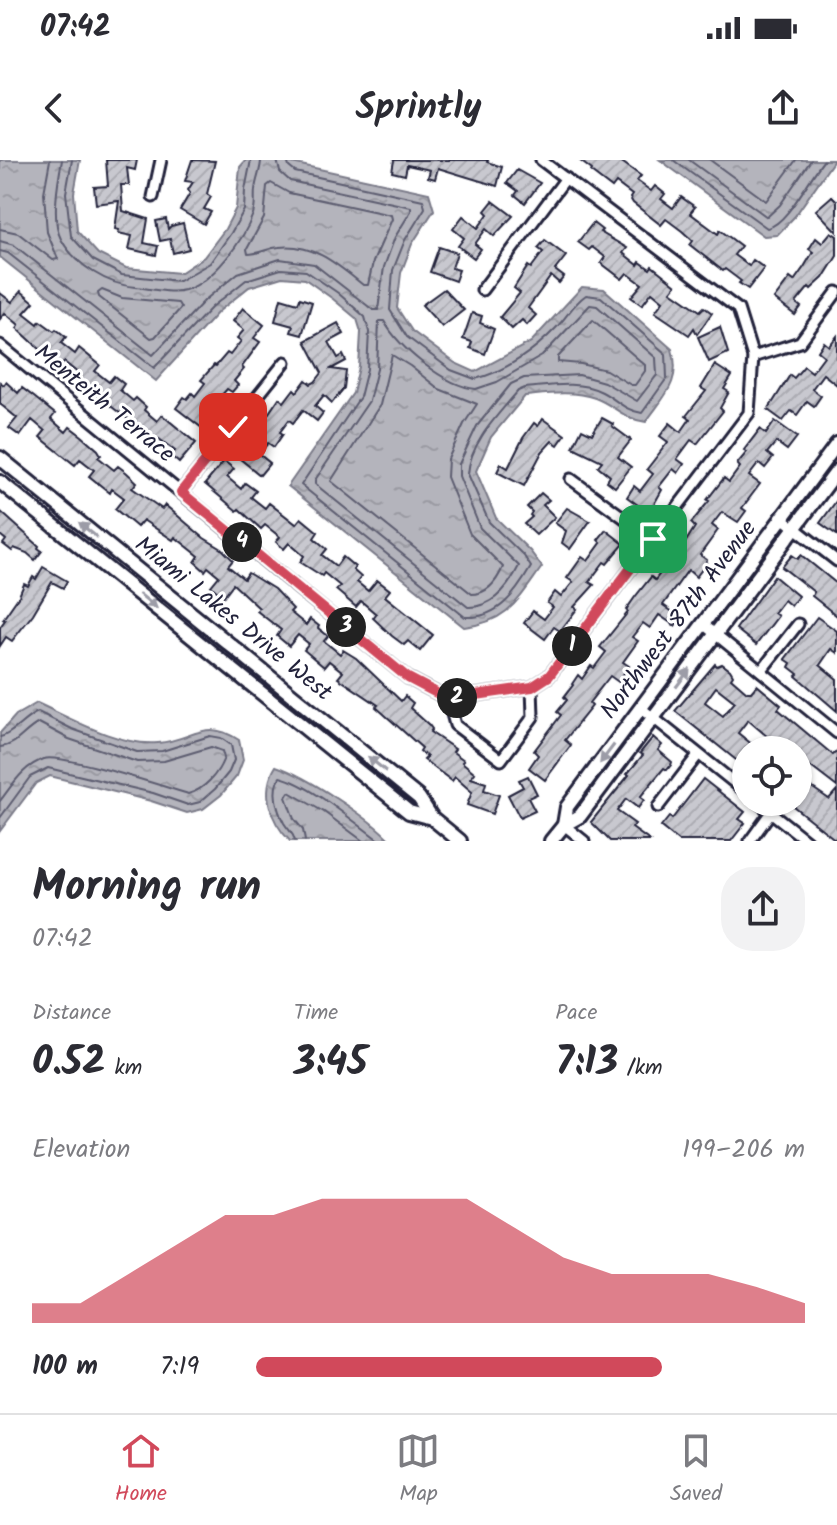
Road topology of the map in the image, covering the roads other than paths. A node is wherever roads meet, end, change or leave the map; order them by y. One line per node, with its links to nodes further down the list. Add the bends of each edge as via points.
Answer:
1 (161, 160): 4 (street)
2 (541, 160): 3 (street)
3 (566, 178): 5 (street); 8 (street, via 738,309)
4 (153, 197)
5 (482, 290)
6 (837, 292): 8 (street, via 800,342)
7 (0, 345): 15 (street, Menteith Terrace)
8 (753, 357): 18 (street, via 749,413)
9 (285, 362): 15 (street)
10 (837, 444): 16 (main road, Northwest 87th Avenue)
11 (0, 458): 34 (main road, Miami Lakes Drive West, one-way to 11, via 419,798)
12 (837, 471): 17 (main road, Northwest 87th Avenue)
13 (571, 479): 18 (street)
14 (0, 482): 34 (main road, Miami Lakes Drive West, one-way to 34, via 396,802)
15 (181, 492): 25 (street, Menteith Terrace, via 408,678)
16 (782, 518): 17 (street); 20 (main road, Northwest 87th Avenue)
17 (795, 528): 19 (street); 22 (main road, Northwest 87th Avenue)
18 (653, 539): 24 (street, via 549,676)
19 (837, 561)
20 (703, 624): 22 (street); 26 (main road, Northwest 87th Avenue)
21 (798, 624): 23 (street)
22 (715, 634): 23 (street); 27 (main road, Northwest 87th Avenue, one-way to 22)
23 (761, 671): 28 (street)
24 (532, 687): 25 (street); 25 (street, via 533,717 501,760 455,725)
25 (448, 699)
26 (641, 708): 27 (street); 35 (main road, Northwest 87th Avenue, one-way to 35, via 567,807)
27 (653, 718): 29 (street); 35 (main road, Northwest 87th Avenue, via 580,816)
28 (837, 733)
29 (698, 755): 30 (street); 31 (street)
30 (732, 781)
31 (658, 807)
32 (768, 816): 39 (street)
33 (776, 816): 40 (street)
34 (432, 818): 36 (main road, Miami Lakes Drive West)
35 (564, 825): 37 (main road, Northwest 87th Avenue); 38 (street)
36 (460, 841)
37 (551, 841)
38 (584, 841)
39 (750, 841)
40 (807, 841)

